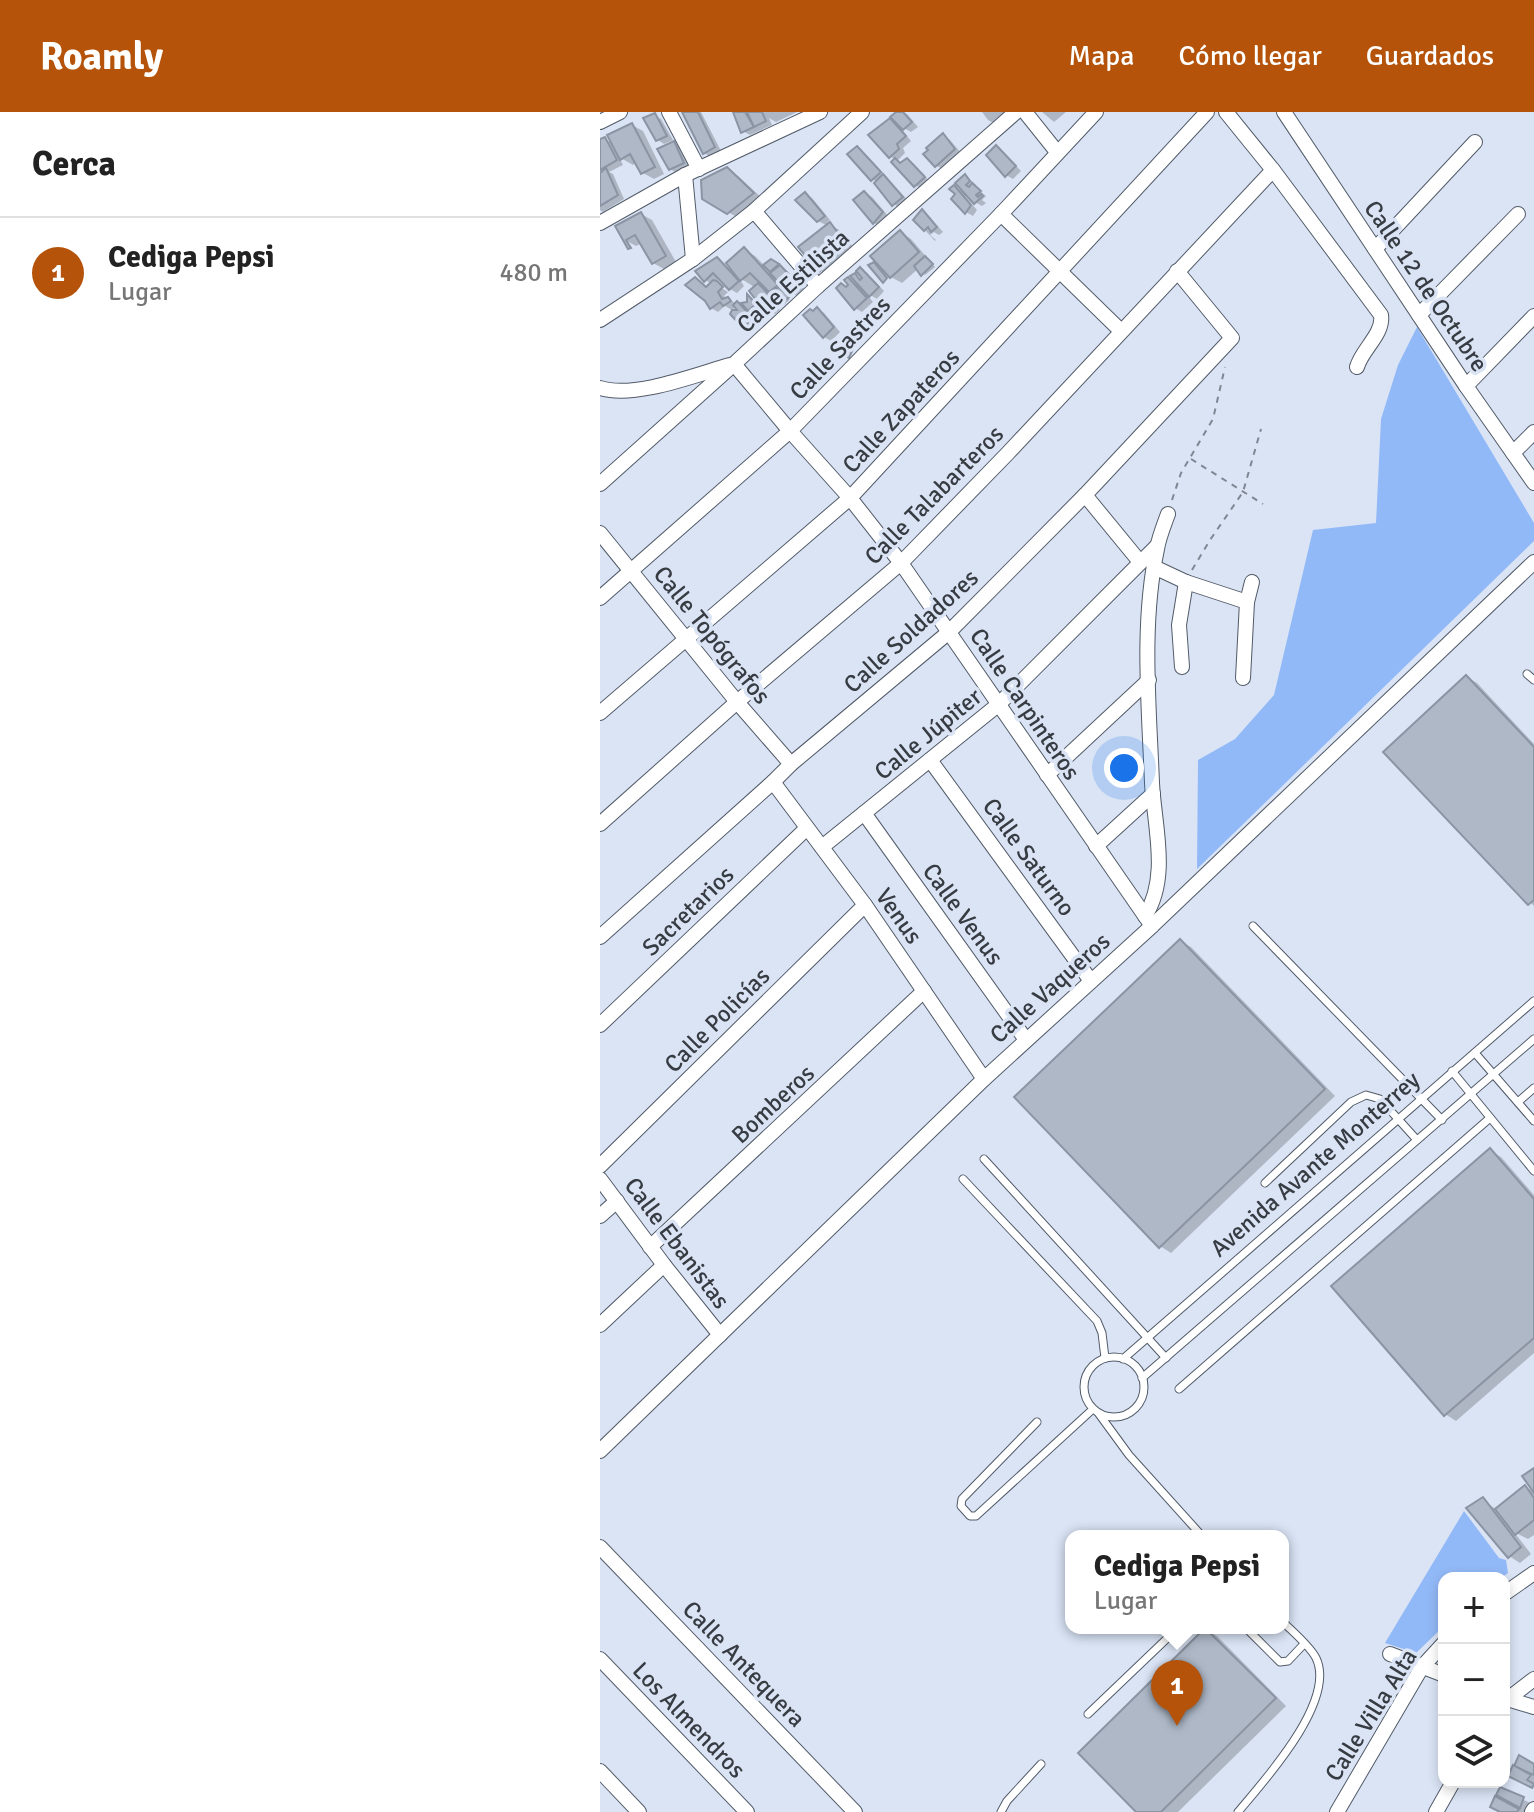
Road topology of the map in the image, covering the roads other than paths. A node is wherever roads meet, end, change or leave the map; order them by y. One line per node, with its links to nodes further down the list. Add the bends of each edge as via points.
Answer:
1 (620, 112): 11 (street)
2 (669, 112): 15 (street)
3 (820, 112): 15 (street)
4 (862, 112): 16 (street)
5 (1016, 112): 24 (street, Calle Estilista)
6 (1025, 112): 13 (street)
7 (1096, 112): 13 (street, Calle Sastres)
8 (1207, 112): 22 (street, Calle Zapateros)
9 (1226, 112): 14 (street)
10 (1284, 112): 20 (street, Calle 12 de Octubre)
11 (600, 122)
12 (1475, 142): 20 (street)
13 (1057, 152): 17 (street, Calle Sastres)
14 (1273, 170): 23 (street, Calle Talabarteros); 30 (street, via 1381,315 1381,325)
15 (692, 172): 19 (street); 21 (street)
16 (754, 211): 21 (street); 24 (street)
17 (1001, 214): 22 (street); 33 (street, Calle Sastres)
18 (1518, 214): 25 (street)
19 (600, 223)
20 (1375, 249): 25 (street, Calle 12 de Octubre)
21 (693, 259): 27 (street)
22 (1061, 270): 28 (street); 39 (street, Calle Zapateros)
23 (1177, 271): 28 (street, Calle Talabarteros); 38 (street, Calle Soldadores, via 1232,338)
24 (818, 286): 29 (street, Calle Estilista)
25 (1419, 315): 31 (street, Calle 12 de Octubre)
26 (1534, 316): 31 (street)
27 (600, 320)
28 (1121, 331): 43 (street, Calle Talabarteros)
29 (734, 364): 32 (street, via 649,388); 33 (street, Calle Carpinteros); 37 (street, Calle Estilista)
30 (1357, 367)
31 (1466, 386): 35 (street, Calle 12 de Octubre)
32 (600, 388)
33 (790, 431): 39 (street, Calle Carpinteros); 45 (street, Calle Sastres)
34 (1534, 432): 35 (street)
35 (1513, 453): 36 (street, Calle 12 de Octubre)
36 (1534, 483)
37 (600, 484)
38 (1085, 495): 44 (street); 50 (street, Calle Soldadores)
39 (850, 498): 43 (street, Calle Carpinteros); 51 (street, Calle Zapateros)
40 (1168, 514): 44 (street)
41 (600, 533): 45 (street, Calle Topógrafos)
42 (1534, 562): 71 (street, Calle Vaqueros)
43 (901, 563): 50 (street, Calle Carpinteros); 57 (street, Calle Talabarteros)
44 (1147, 564): 46 (street); 55 (street); 58 (street, Calle Júpiter)
45 (631, 571): 48 (street, Calle Sastres); 51 (street, Calle Topógrafos)
46 (1186, 582): 49 (street); 52 (street, via 1179,625)
47 (1252, 582): 49 (street)
48 (600, 598)
49 (1247, 602): 54 (street)
50 (949, 632): 58 (street, Calle Carpinteros); 61 (street, Calle Soldadores)
51 (686, 637): 57 (street, Calle Topógrafos); 59 (street, Calle Zapateros)
52 (1182, 667)
53 (1527, 674): 56 (lane)
54 (1243, 678)
55 (1149, 680): 62 (street); 64 (street)
56 (1534, 680)
57 (737, 702): 61 (street, Calle Topógrafos); 66 (street, Calle Talabarteros)
58 (999, 704): 60 (street, Calle Júpiter); 62 (street, Calle Carpinteros)
59 (600, 713)
60 (930, 760): 65 (street, Calle Júpiter); 74 (street, Calle Saturno)
61 (791, 764): 63 (street, Calle Soldadores)
62 (1047, 775): 68 (street, Calle Carpinteros)
63 (773, 782): 67 (street, Venus); 73 (street, Calle Soldadores)
64 (1153, 794): 68 (street); 71 (street, via 1158,866)
65 (864, 813): 69 (street, Calle Júpiter); 79 (street, Calle Venus)
66 (600, 824)
67 (807, 828): 69 (street, Venus); 77 (street, Sacretarios)
68 (1096, 846): 71 (street, Calle Carpinteros)
69 (822, 847): 70 (street, Venus)
70 (865, 905): 75 (street, Venus); 94 (street, Calle Policías)
71 (1148, 921): 74 (street, Calle Vaqueros)
72 (1253, 926): 86 (lane)
73 (600, 937)
74 (1091, 981): 79 (street, Calle Vaqueros)
75 (924, 991): 83 (street, Venus); 101 (street, Bomberos)
76 (1534, 1001): 80 (lane, Avenida Avante Monterrey)
77 (600, 1025)
78 (1534, 1039): 82 (lane, Avenida Avante Monterrey)
79 (1026, 1040): 83 (street, Calle Vaqueros)
80 (1475, 1053): 81 (lane, Avenida Avante Monterrey); 82 (lane)
81 (1452, 1071): 85 (lane); 86 (lane, Avenida Avante Monterrey)
82 (1494, 1075): 85 (lane, Avenida Avante Monterrey); 87 (lane)
83 (984, 1079): 104 (street, Calle Vaqueros)
84 (1534, 1088): 87 (lane)
85 (1471, 1095): 88 (lane); 90 (lane, Avenida Avante Monterrey)
86 (1421, 1098): 89 (lane, Avenida Avante Monterrey); 90 (lane)
87 (1518, 1102): 91 (lane)
88 (1490, 1118): 95 (lane); 110 (lane)
89 (1398, 1120): 92 (lane); 98 (lane, via 1374,1096 1358,1097); 105 (lane, Avenida Avante Monterrey)
90 (1442, 1120): 92 (lane, Avenida Avante Monterrey)
91 (1534, 1121)
92 (1417, 1140): 107 (lane, Avenida Avante Monterrey)
93 (984, 1159): 105 (lane)
94 (600, 1166)
95 (1534, 1171)
96 (600, 1179): 99 (street, Calle Ebanistas)
97 (963, 1179): 106 (lane, via 1097,1321)
98 (1265, 1183)
99 (617, 1201): 100 (street); 101 (street, Calle Ebanistas)
100 (600, 1216)
101 (650, 1247): 102 (street, Calle Ebanistas)
102 (664, 1265): 103 (street); 104 (street, Calle Ebanistas)
103 (600, 1325)
104 (720, 1335): 113 (street, Calle Vaqueros)
105 (1148, 1337): 107 (lane); 108 (lane, Avenida Avante Monterrey)
106 (1105, 1358): 108 (lane); 111 (lane, via 1085,1376 1084,1394)
107 (1166, 1358): 109 (lane, Avenida Avante Monterrey)
108 (1123, 1359): 109 (lane)
109 (1142, 1378): 111 (lane, via 1143,1396 1132,1411 1115,1417)
110 (1179, 1389)
111 (1095, 1411): 112 (lane, via 970,1516 962,1499); 114 (lane)
112 (1037, 1422)
113 (600, 1451)
114 (1197, 1530)
115 (600, 1547): 137 (street, Calle Antequera)
116 (1534, 1573): 117 (street)
117 (1510, 1590)
118 (1289, 1628): 121 (lane)
119 (1172, 1634): 131 (lane)
120 (1252, 1634): 121 (lane, via 1280,1662)
121 (1304, 1644): 139 (lane, via 1316,1658 1320,1675 1311,1711)
122 (1443, 1644): 125 (street, Calle Villa Alta)
123 (1390, 1654): 125 (street)
124 (600, 1659): 136 (street, Los Almendros)
125 (1422, 1667): 126 (street); 140 (street, Calle Villa Alta)
126 (1438, 1673)
127 (1534, 1679): 128 (street)
128 (1510, 1696)
129 (1510, 1700): 130 (street)
130 (1534, 1707)
131 (1088, 1714)
132 (1041, 1764): 138 (lane)
133 (600, 1771): 135 (street)
134 (1450, 1788): 141 (street)
135 (639, 1812)
136 (747, 1812)
137 (855, 1812)
138 (1001, 1812)
139 (1238, 1812)
140 (1337, 1812)
141 (1436, 1812)

